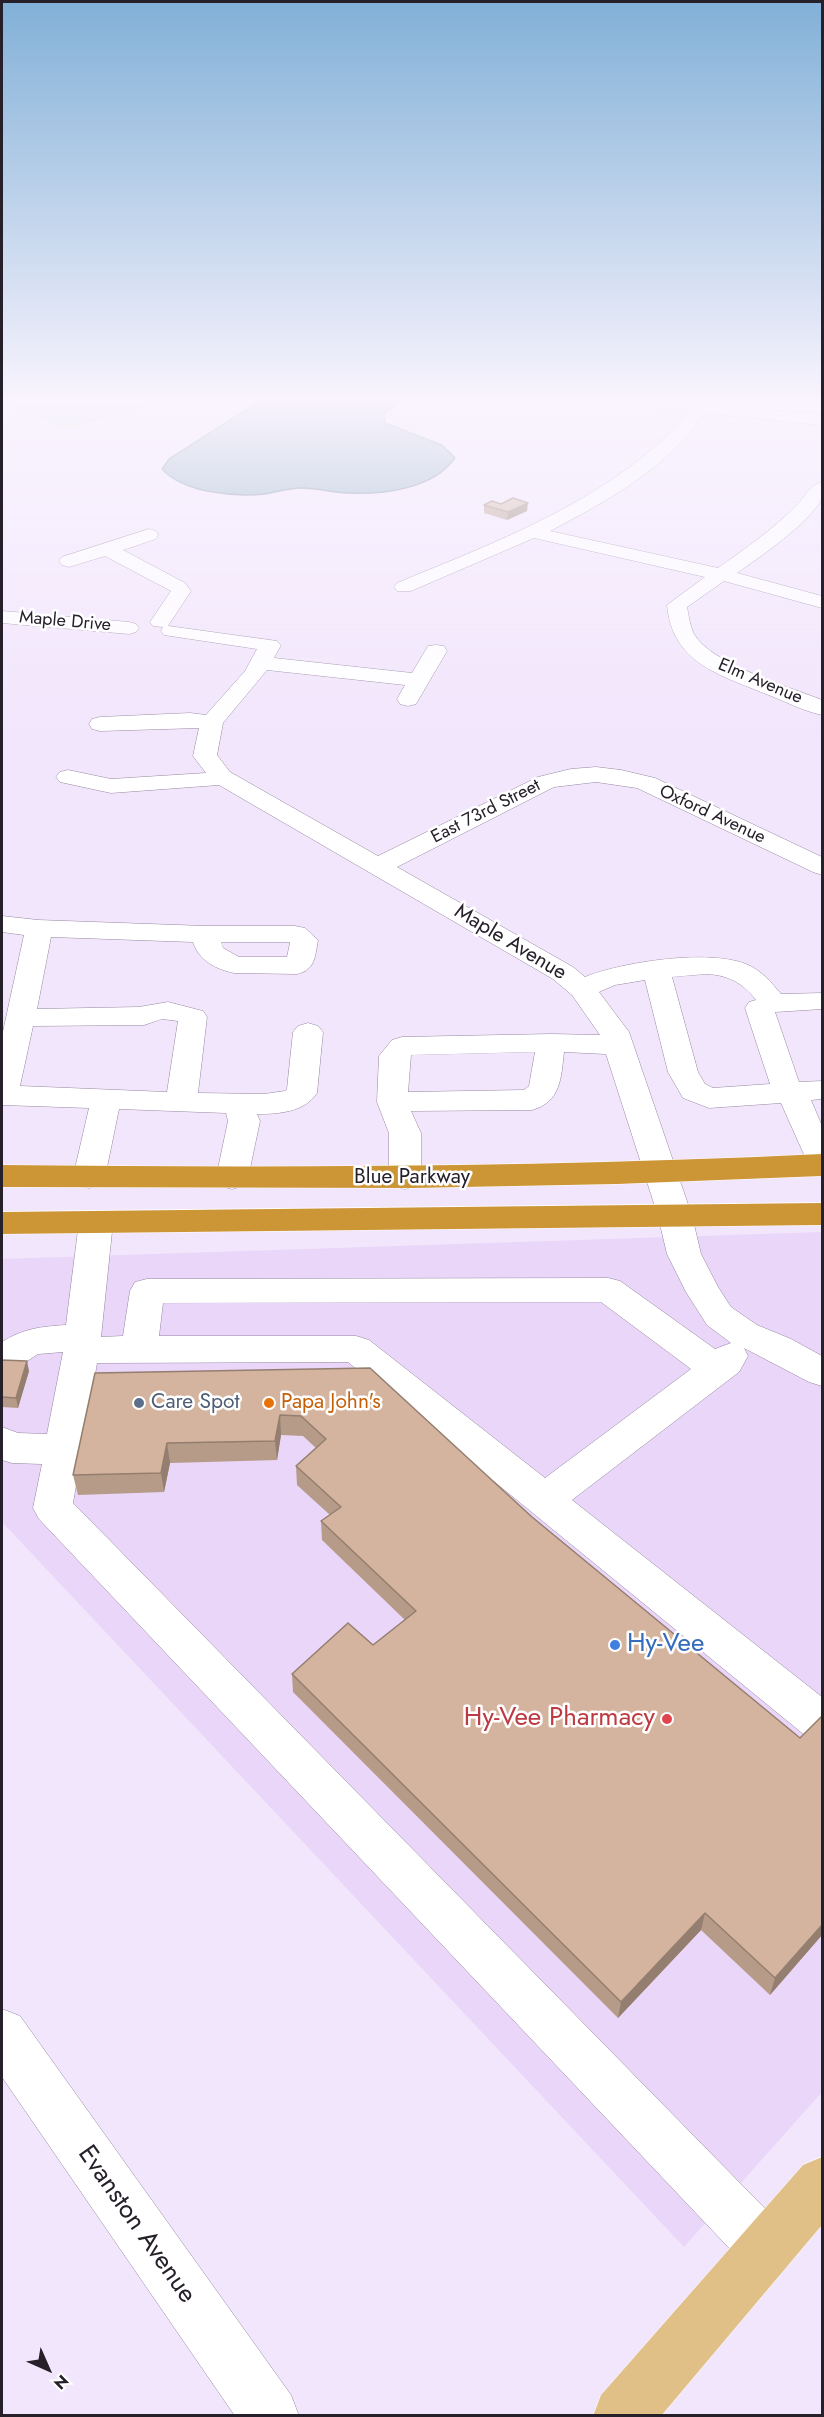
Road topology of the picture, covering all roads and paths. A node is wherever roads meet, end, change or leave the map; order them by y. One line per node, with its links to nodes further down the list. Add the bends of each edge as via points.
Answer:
1 (570, 514): 3 (street)
2 (798, 514): 7 (street, Elm Avenue, via 770,540)
3 (536, 533): 7 (street); 8 (street)
4 (149, 535): 5 (street)
5 (107, 549): 6 (street); 11 (street, via 181,591)
6 (69, 561)
7 (719, 574): 9 (street); 16 (street, Elm Avenue, via 678,605 677,619 688,642 721,668)
8 (404, 587)
9 (822, 602)
10 (2, 617): 11 (street, Maple Drive)
11 (150, 632): 13 (street, Maple Drive, via 270,645)
12 (436, 651): 14 (street)
13 (260, 663): 14 (street); 17 (street)
14 (419, 680): 15 (street)
15 (407, 702)
16 (822, 708)
17 (212, 722): 18 (street); 21 (street, via 205,756)
18 (100, 724)
19 (599, 774): 22 (street, East 73rd Street, via 572,774 546,782); 23 (street, Oxford Avenue, via 646,783)
20 (68, 777): 21 (street, via 111,786)
21 (222, 777): 22 (street, Maple Avenue)
22 (379, 866): 28 (street, Maple Avenue, via 563,973)
23 (822, 867)
24 (2, 924): 25 (street)
25 (38, 928): 26 (street); 31 (street)
26 (206, 934)
27 (656, 970): 28 (street, via 608,978); 30 (street, via 730,967 755,979); 35 (street, via 683,1072 694,1090 709,1098)
28 (582, 989): 34 (street, Maple Avenue)
29 (822, 1001): 30 (street)
30 (773, 1003): 35 (street, via 759,1008)
31 (20, 1018): 36 (street); 39 (street, via 144,1016 153,1010 181,1011 193,1017)
32 (308, 1032): 40 (street, via 302,1093 297,1099)
33 (551, 1043): 34 (street); 38 (street, via 544,1089 532,1100); 38 (street, via 402,1046 394,1056)
34 (619, 1045): 43 (street, Maple Avenue)
35 (801, 1092): 41 (street)
36 (2, 1095): 37 (street)
37 (106, 1099): 39 (street); 45 (street)
38 (392, 1101): 47 (street, via 405,1133)
39 (181, 1102): 40 (street)
40 (239, 1104): 46 (street, via 244,1121)
41 (822, 1159)
42 (822, 1166): 43 (highway, Blue Parkway)
43 (660, 1174): 47 (highway, Blue Parkway); 49 (street, Maple Avenue)
44 (2, 1176): 45 (highway, Blue Parkway)
45 (89, 1177): 46 (highway, Blue Parkway)
46 (232, 1178): 47 (highway, Blue Parkway)
47 (405, 1178)
48 (822, 1214): 49 (highway, Blue Parkway)
49 (675, 1216): 50 (highway, Blue Parkway); 52 (street, Maple Avenue, via 684,1254 703,1293 719,1316)
50 (96, 1222): 51 (highway, Blue Parkway); 53 (street)
51 (2, 1223)
52 (744, 1334): 56 (street); 57 (street, Maple Avenue)
53 (82, 1344): 54 (street); 55 (street, via 31,1341); 59 (street)
54 (139, 1350): 56 (street, via 147,1291 608,1290); 60 (street, via 356,1349)
55 (2, 1359)
56 (717, 1369): 60 (street)
57 (822, 1372)
58 (2, 1442): 59 (street, via 12,1448)
59 (64, 1450): 64 (street, via 53,1508)
60 (544, 1500): 61 (street)
61 (822, 1723)
62 (2, 2034): 65 (street, Evanston Avenue)
63 (822, 2184): 64 (main road)
64 (767, 2248): 66 (main road)
65 (270, 2415)
66 (622, 2415)

